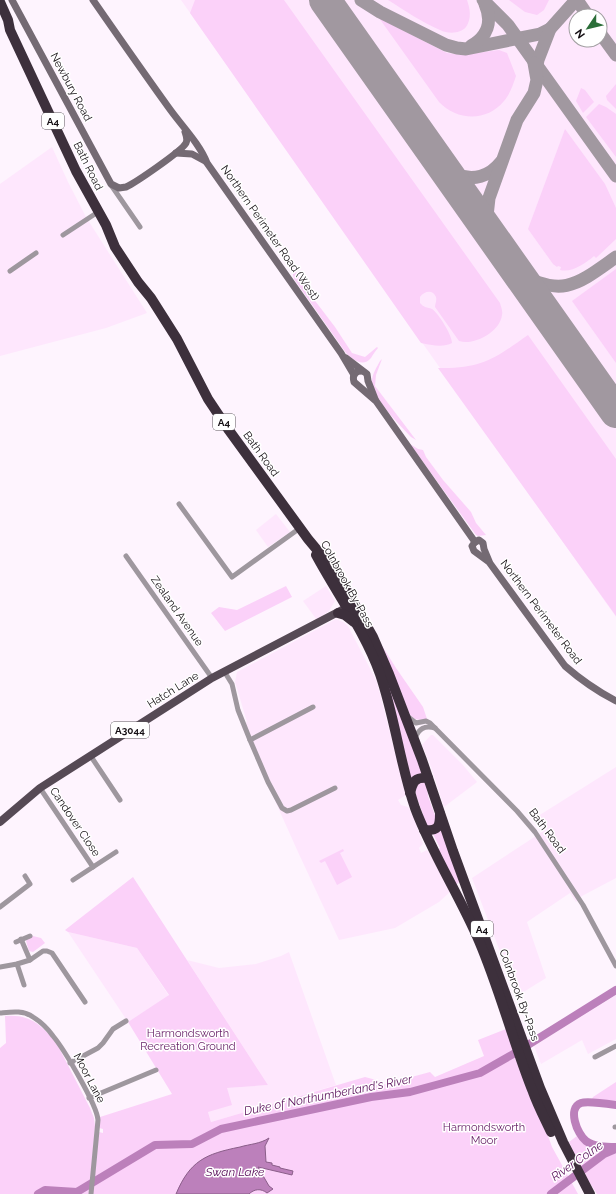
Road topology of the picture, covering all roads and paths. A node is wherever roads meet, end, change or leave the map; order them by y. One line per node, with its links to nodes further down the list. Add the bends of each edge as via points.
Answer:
1 (12, 0): 9 (street, Newbury Road)
2 (93, 0): 6 (street)
3 (0, 2): 5 (highway, Bath Road / A4)
4 (0, 18): 5 (highway, Bath Road / A4)
5 (10, 30): 12 (highway, Bath Road / A4)
6 (182, 126): 7 (street, via 187,140); 8 (street, Northern Perimeter Road (West))
7 (176, 153): 8 (street, via 192,154); 10 (street)
8 (208, 163): 17 (street, Northern Perimeter Road (West))
9 (111, 184): 10 (street, via 121,188); 11 (street)
10 (128, 186): 11 (street, via 122,192)
11 (122, 201): 13 (street)
12 (98, 212): 14 (street); 24 (highway, Bath Road / A4, via 115,247 177,339 208,399)
13 (140, 227)
14 (63, 234)
15 (36, 253): 16 (street)
16 (10, 272)
17 (340, 352): 18 (street, Northern Perimeter Road (West)); 19 (street, Northern Perimeter Road (West))
18 (362, 371): 19 (street); 20 (street, via 367,374)
19 (354, 375): 21 (street, via 354,382)
20 (368, 381): 21 (street, via 364,385); 22 (street)
21 (359, 385): 22 (street)
22 (376, 401): 31 (street, Northern Perimeter Road, via 474,542 479,540 483,543 481,551 565,666 595,690)
23 (179, 504): 24 (street, via 232,577)
24 (300, 528): 25 (highway, Bath Road / A4)
25 (308, 539): 27 (highway, Colnbrook By-Pass / A4, via 334,570)
26 (126, 556): 30 (street, Zealand Avenue)
27 (347, 605): 28 (main road, Hatch Lane / A3044); 28 (main road, Hatch Lane / A3044); 33 (highway, Colnbrook By-Pass / A4, via 373,637); 41 (highway, Colnbrook By-Pass / A4, via 345,615 356,623 377,666)
28 (327, 618): 29 (main road, Hatch Lane / A3044)
29 (224, 671): 30 (main road, Hatch Lane / A3044); 35 (street, via 232,684 238,710)
30 (212, 678): 37 (main road, Hatch Lane / A3044)
31 (616, 701)
32 (313, 707): 35 (street)
33 (403, 712): 34 (street, Bath Road, via 416,723 428,721); 36 (highway, Colnbrook By-Pass / A4)
34 (436, 728): 36 (street, via 421,728); 54 (street, Bath Road, via 532,828 583,905)
35 (250, 740): 40 (street, via 268,782 282,808 287,811)
36 (414, 740): 38 (highway, Colnbrook By-Pass / A4)
37 (90, 755): 39 (main road, Hatch Lane / A3044); 42 (street)
38 (428, 778): 41 (highway, via 421,777 415,780); 43 (highway, Colnbrook By-Pass / A4)
39 (40, 788): 44 (main road, Hatch Lane / A3044); 47 (street, Candover Close)
40 (336, 788)
41 (410, 793): 45 (highway, Colnbrook By-Pass / A4)
42 (120, 800)
43 (440, 813): 45 (highway, via 437,828); 61 (highway, Colnbrook By-Pass / A4)
44 (0, 822)
45 (424, 830): 61 (highway, Colnbrook By-Pass / A4, via 480,942)
46 (116, 852): 47 (street, Candover Close)
47 (93, 867): 49 (street, Candover Close)
48 (25, 876): 50 (street, via 30,884)
49 (73, 880)
50 (0, 907)
51 (30, 936): 52 (street, via 19,940)
52 (30, 960): 53 (street); 57 (street, via 43,951 52,953)
53 (17, 964): 55 (street); 56 (street)
54 (616, 966)
55 (0, 968)
56 (24, 985)
57 (85, 1002)
58 (0, 1014): 63 (street, Moor Lane, via 13,1011 32,1016 54,1036)
59 (126, 1021): 63 (street, via 113,1029 98,1048)
60 (616, 1046): 62 (street)
61 (522, 1050): 66 (highway, Colnbrook By-Pass / A4)
62 (595, 1057)
63 (70, 1063): 65 (street, Moor Lane)
64 (156, 1070): 65 (street)
65 (89, 1098): 67 (street, Moor Lane, via 98,1120)
66 (571, 1164): 68 (highway, Colnbrook By-Pass / A4); 69 (highway, Colnbrook By-Pass / A4)
67 (91, 1191)
68 (584, 1194)
69 (590, 1194)

